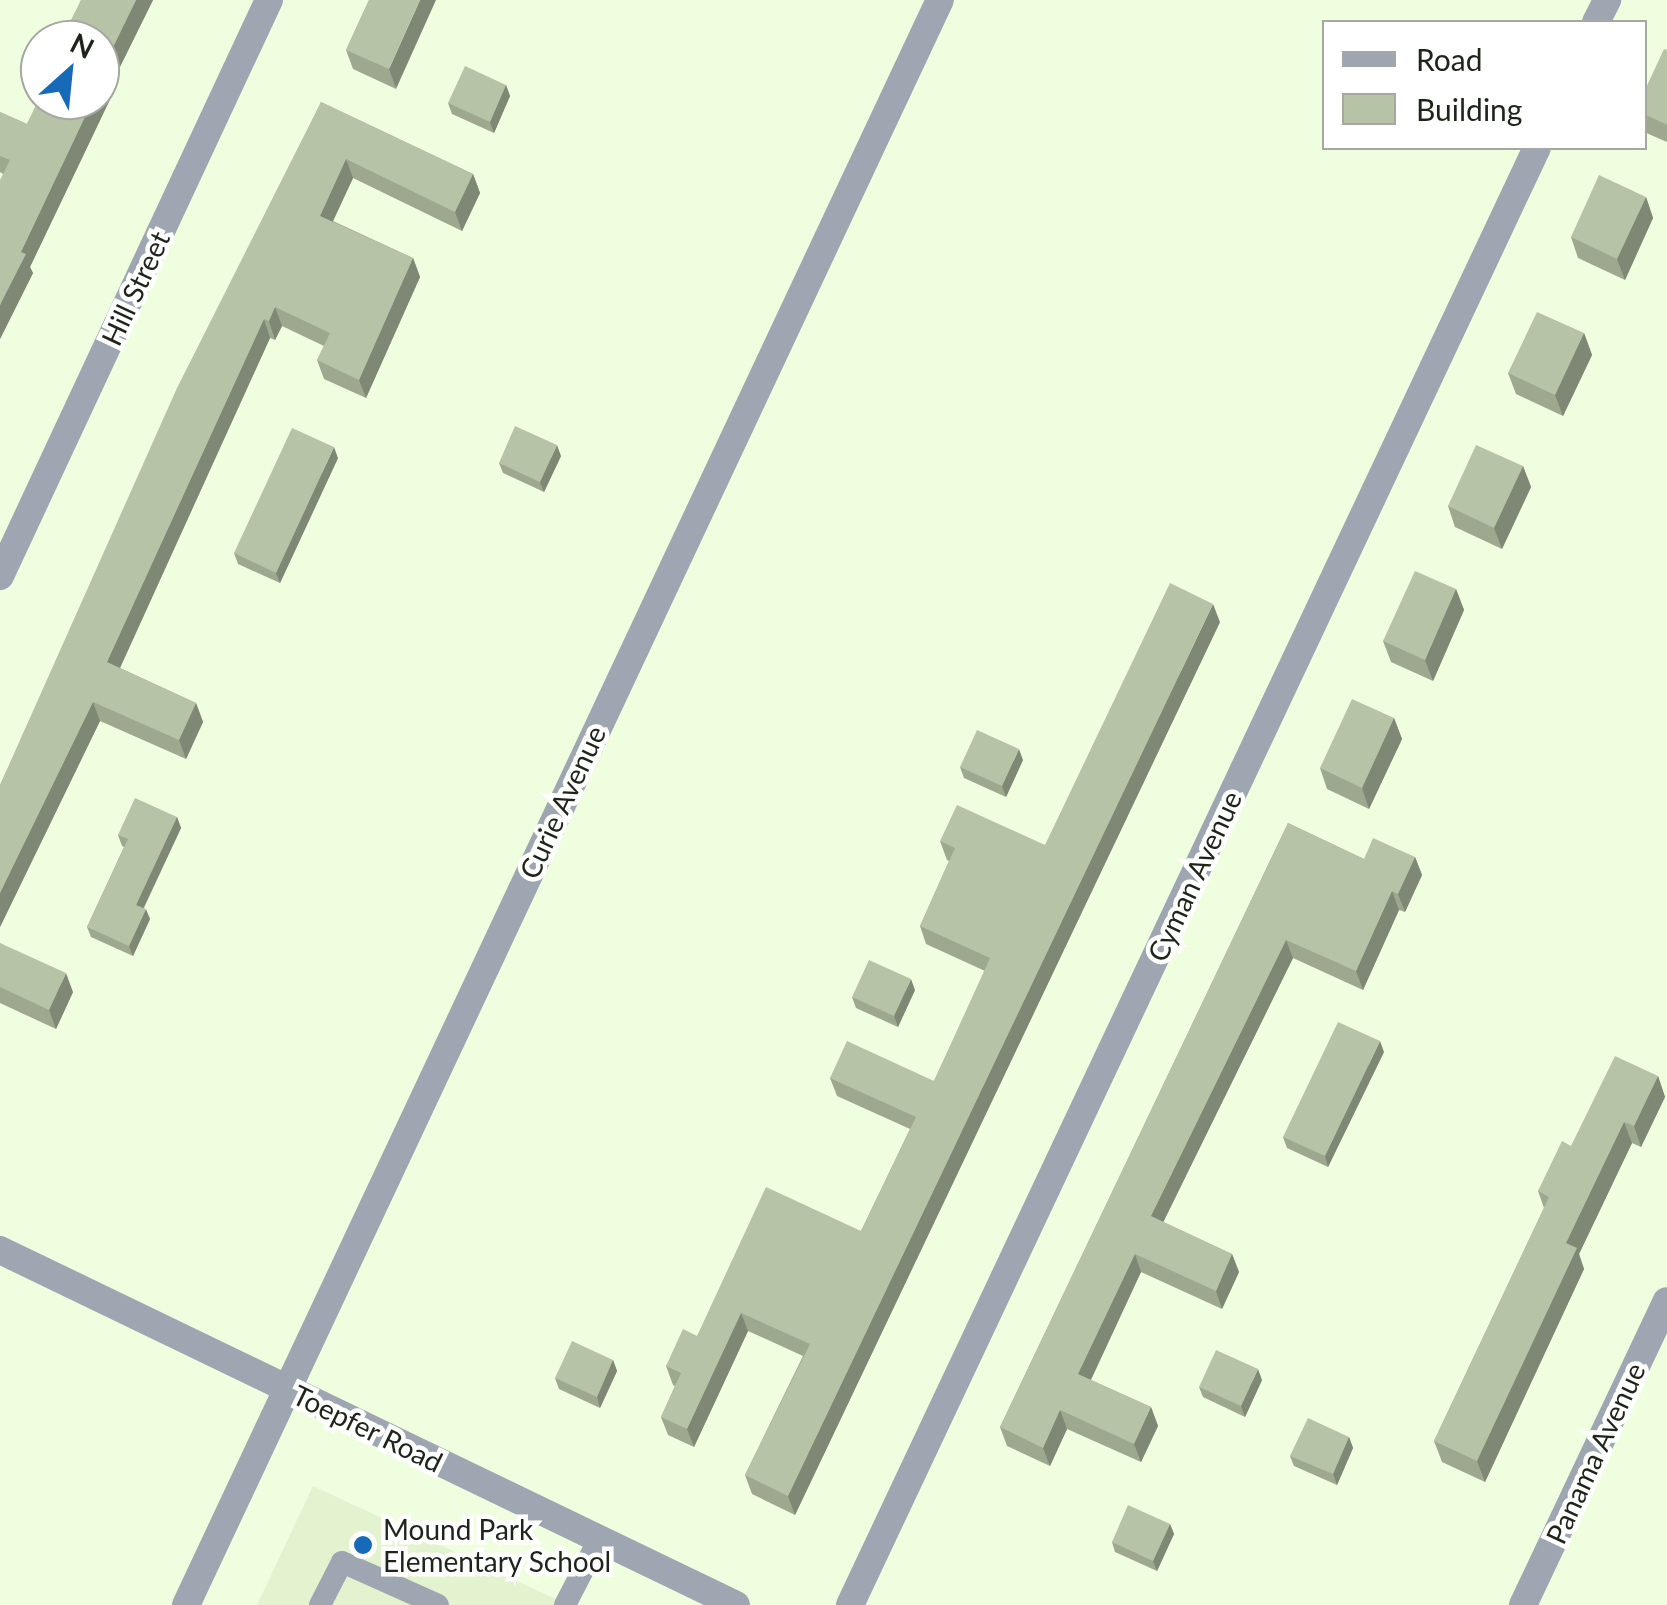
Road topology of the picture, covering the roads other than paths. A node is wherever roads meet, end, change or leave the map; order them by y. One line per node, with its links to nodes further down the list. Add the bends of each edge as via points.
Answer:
1 (270, 0): 4 (street, Hill Street)
2 (940, 0): 7 (street, Curie Avenue)
3 (1536, 150): 14 (street, Cyman Avenue)
4 (0, 576)
5 (0, 1250): 7 (street, Toepfer Road)
6 (1667, 1302): 15 (street, Panama Avenue)
7 (287, 1389): 8 (street, Toepfer Road); 9 (street, Curie Avenue)
8 (600, 1540): 12 (lane); 13 (street, Toepfer Road)
9 (186, 1605)
10 (320, 1605): 11 (lane, via 342,1562)
11 (438, 1605)
12 (565, 1605)
13 (736, 1605)
14 (850, 1605)
15 (1523, 1605)

